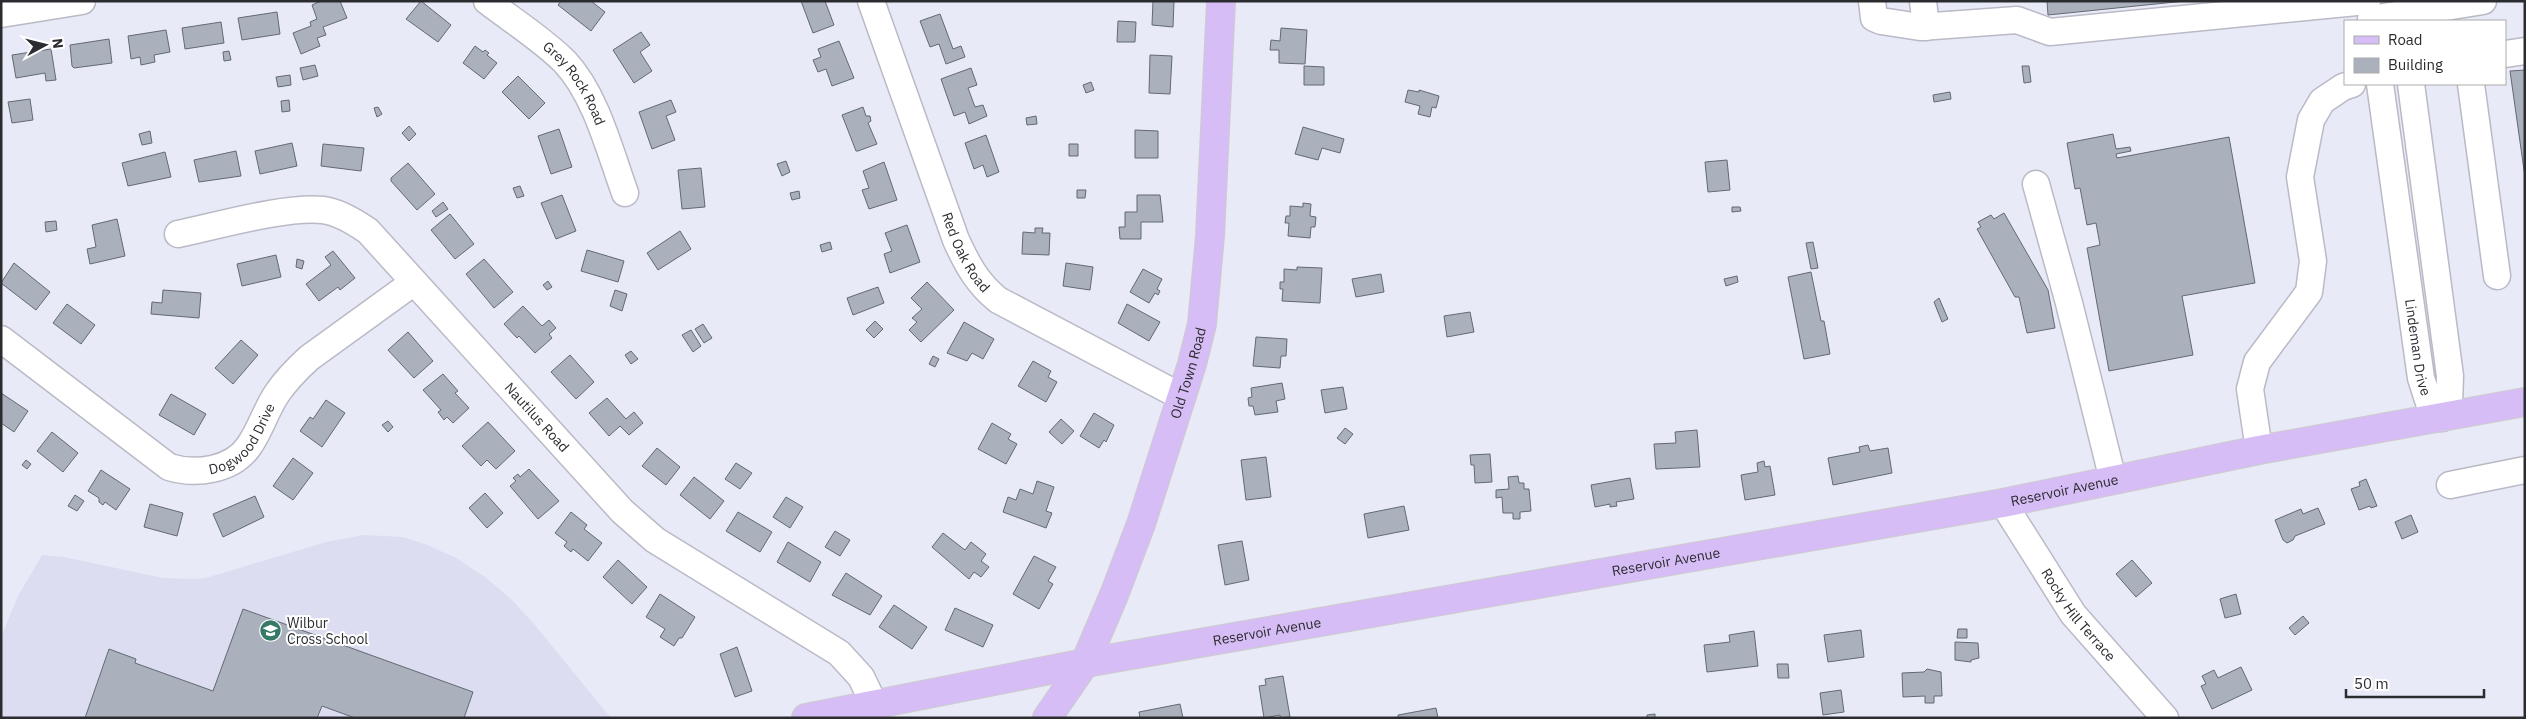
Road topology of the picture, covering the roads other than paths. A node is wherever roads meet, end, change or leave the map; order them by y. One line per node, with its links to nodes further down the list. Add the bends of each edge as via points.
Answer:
1 (82, 1): 13 (street)
2 (487, 1): 22 (street, Grey Rock Road, via 547,46 572,71 591,103)
3 (871, 1): 27 (street, Red Oak Road, via 956,240 968,267 983,288 998,300)
4 (1221, 1): 27 (main road, Old Town Road, via 1210,236 1202,324)
5 (1872, 1): 14 (street, via 1874,18)
6 (1923, 1): 14 (street)
7 (2472, 2): 12 (street)
8 (2293, 5): 9 (street, via 2068,32 2050,32); 10 (street)
9 (2016, 11): 11 (street)
10 (2370, 11): 12 (street)
11 (1976, 12): 14 (street)
12 (2401, 12)
13 (1, 14)
14 (1926, 27)
15 (2525, 51): 16 (street)
16 (2506, 54)
17 (2348, 85): 30 (street, via 2322,101 2311,120 2300,177 2313,261 2309,292 2257,362 2250,389)
18 (2380, 85): 29 (street, Lindeman Drive, via 2421,378 2430,406)
19 (2411, 85): 29 (street, Lindeman Drive, via 2450,376 2449,403)
20 (2471, 85): 24 (street)
21 (2036, 184): 32 (street)
22 (626, 193)
23 (178, 234): 25 (street, Nautilus Road, via 290,211 323,210 353,221 368,231)
24 (2497, 276)
25 (414, 282): 26 (street, Dogwood Drive, via 293,372 277,393 248,448 232,462 213,469 193,471 169,467); 36 (street, Nautilus Road, via 632,520 655,540 839,653 861,677)
26 (1, 339)
27 (1182, 397): 35 (main road, Old Town Road, via 1141,524)
28 (2525, 402): 29 (main road, Reservoir Avenue)
29 (2442, 418): 30 (main road, Reservoir Avenue)
30 (2259, 450): 32 (main road, Reservoir Avenue)
31 (2525, 470): 33 (street)
32 (2113, 480): 34 (main road, Reservoir Avenue)
33 (2450, 485)
34 (2003, 502): 35 (main road, Reservoir Avenue); 39 (street, Rocky Hill Terrace, via 2073,614)
35 (1085, 663): 36 (main road, Reservoir Avenue); 38 (main road, Old Town Road)
36 (874, 704): 37 (main road, Reservoir Avenue)
37 (806, 718)
38 (1047, 718)
39 (2165, 718)

